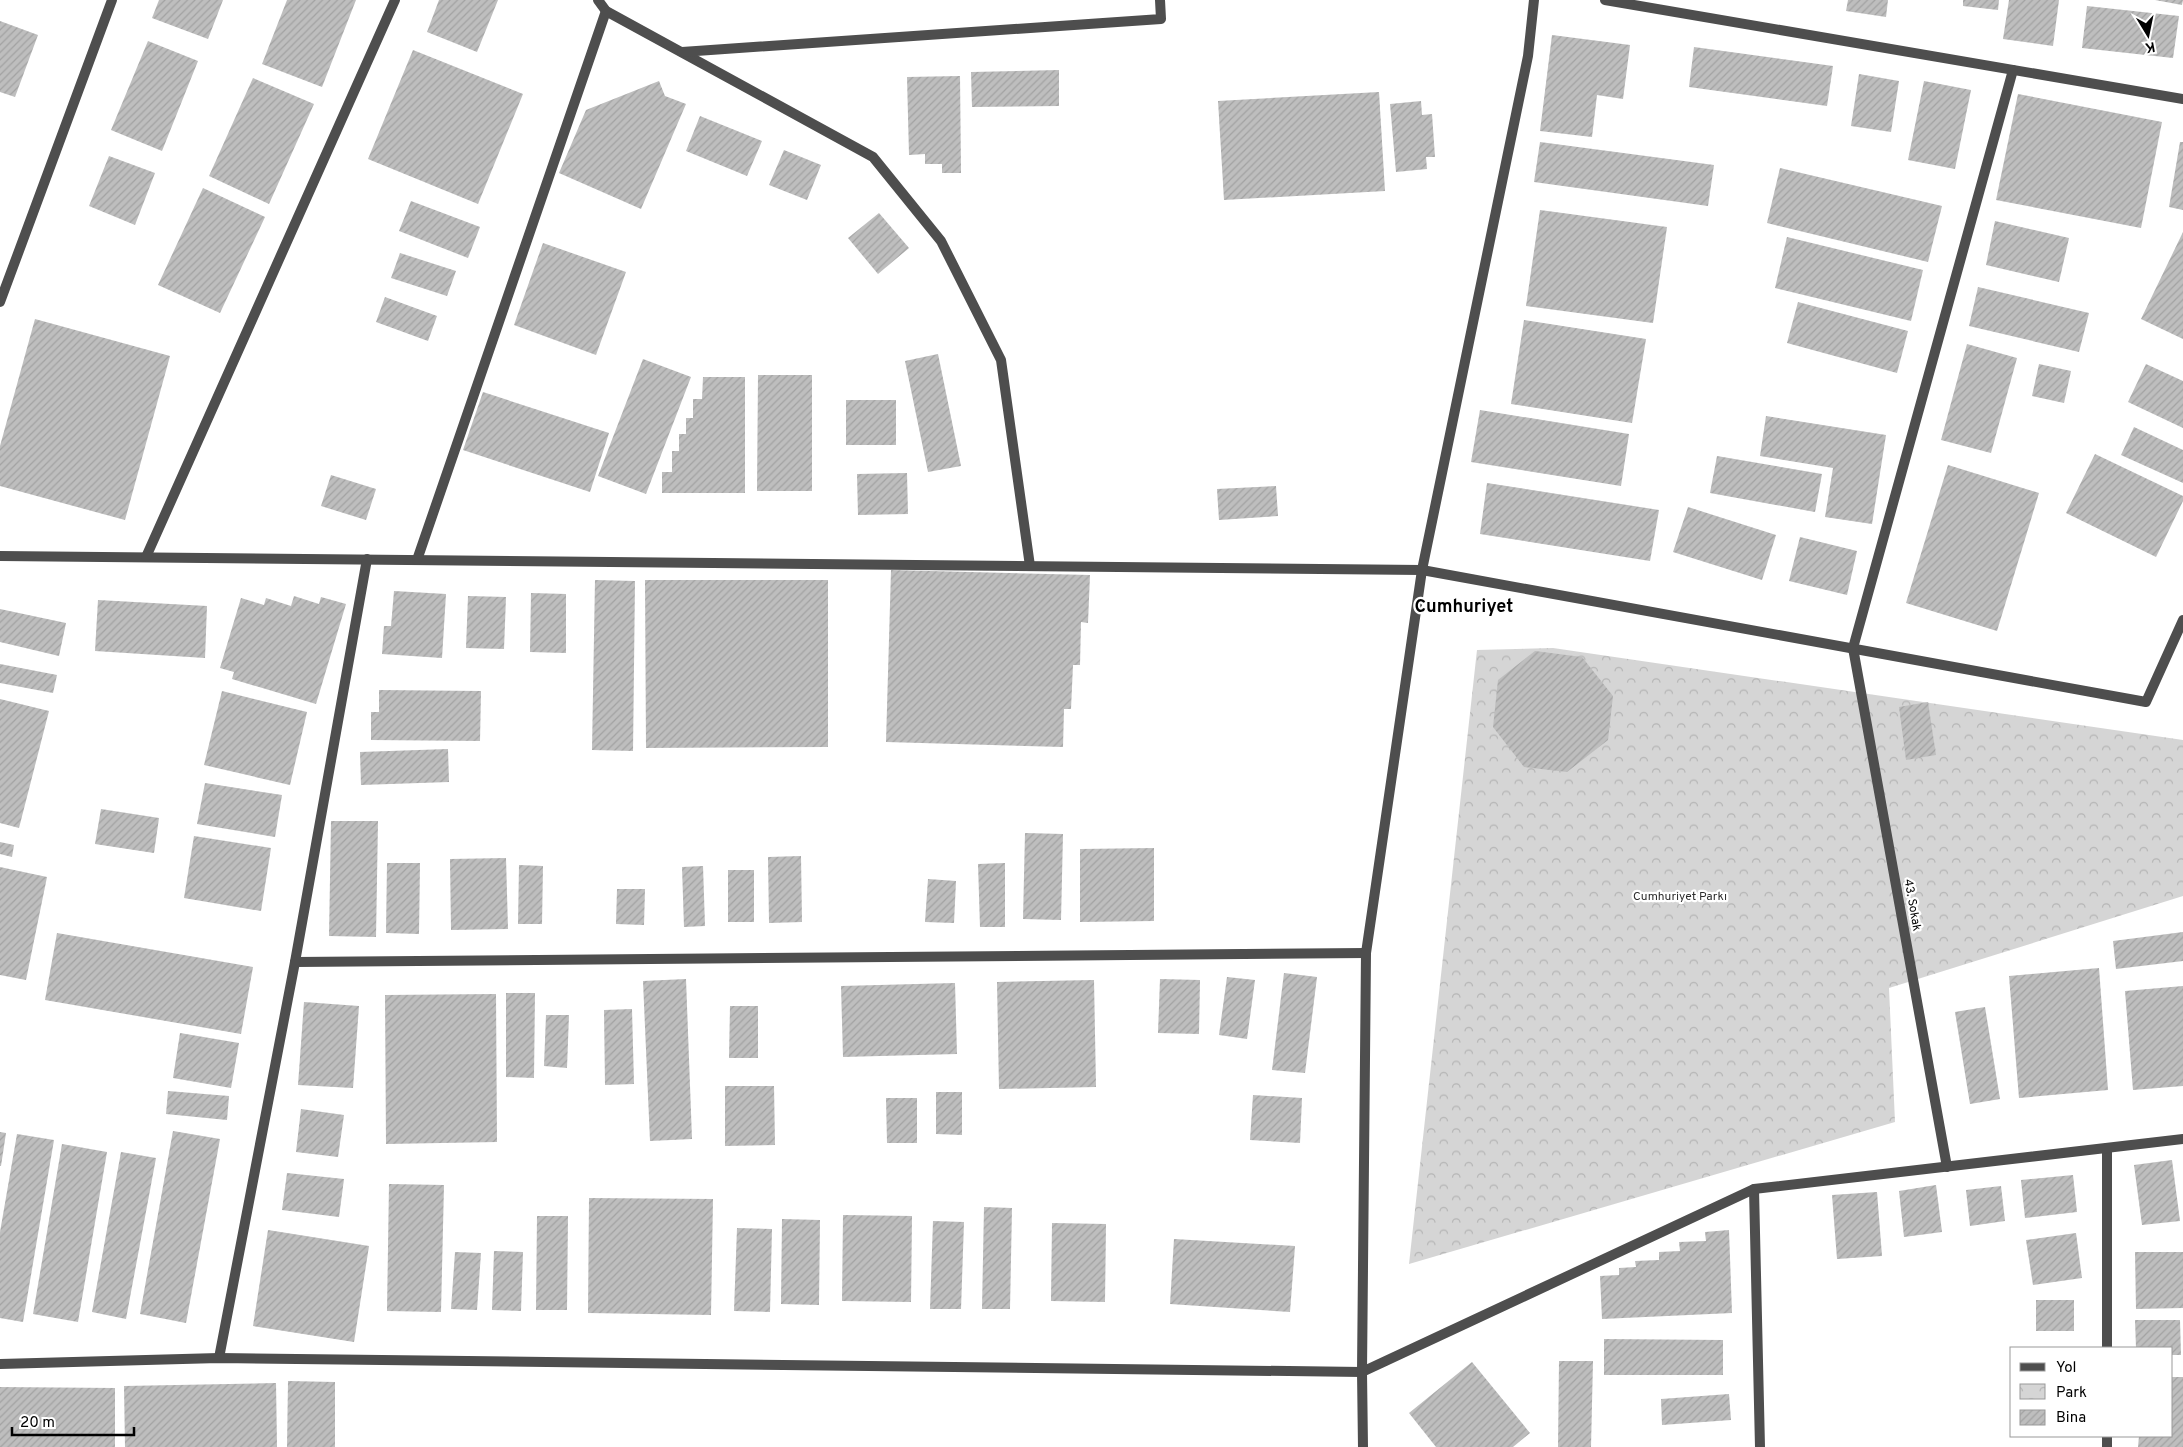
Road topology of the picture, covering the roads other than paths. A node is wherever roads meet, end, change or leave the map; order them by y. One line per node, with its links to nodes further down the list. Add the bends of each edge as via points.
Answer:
1 (112, 0): 11 (street)
2 (395, 0): 13 (street)
3 (598, 0): 7 (street)
4 (1160, 0): 8 (street, via 1161,19)
5 (1534, 0): 17 (street, via 1528,56)
6 (1605, 0): 9 (street)
7 (606, 10): 8 (street); 15 (street)
8 (682, 52): 16 (street, via 873,157 941,241 1001,360)
9 (2013, 70): 10 (street); 19 (street)
10 (2183, 100)
11 (0, 302)
12 (0, 556): 13 (street)
13 (146, 557): 14 (street)
14 (367, 559): 15 (street); 21 (street)
15 (417, 560): 16 (street)
16 (1030, 566): 17 (street)
17 (1422, 570): 19 (street); 20 (street)
18 (2183, 620): 19 (street, via 2146,702)
19 (1853, 648): 24 (street, 43. Sokak)
20 (1366, 953): 21 (street); 29 (street)
21 (295, 962): 27 (street)
22 (2183, 1140): 23 (street)
23 (2107, 1148): 24 (street); 26 (street)
24 (1947, 1167): 25 (street)
25 (1754, 1189): 29 (street); 31 (street)
26 (2107, 1347)
27 (219, 1358): 28 (street); 29 (street)
28 (0, 1364)
29 (1362, 1372): 30 (street)
30 (1364, 1447)
31 (1760, 1447)

